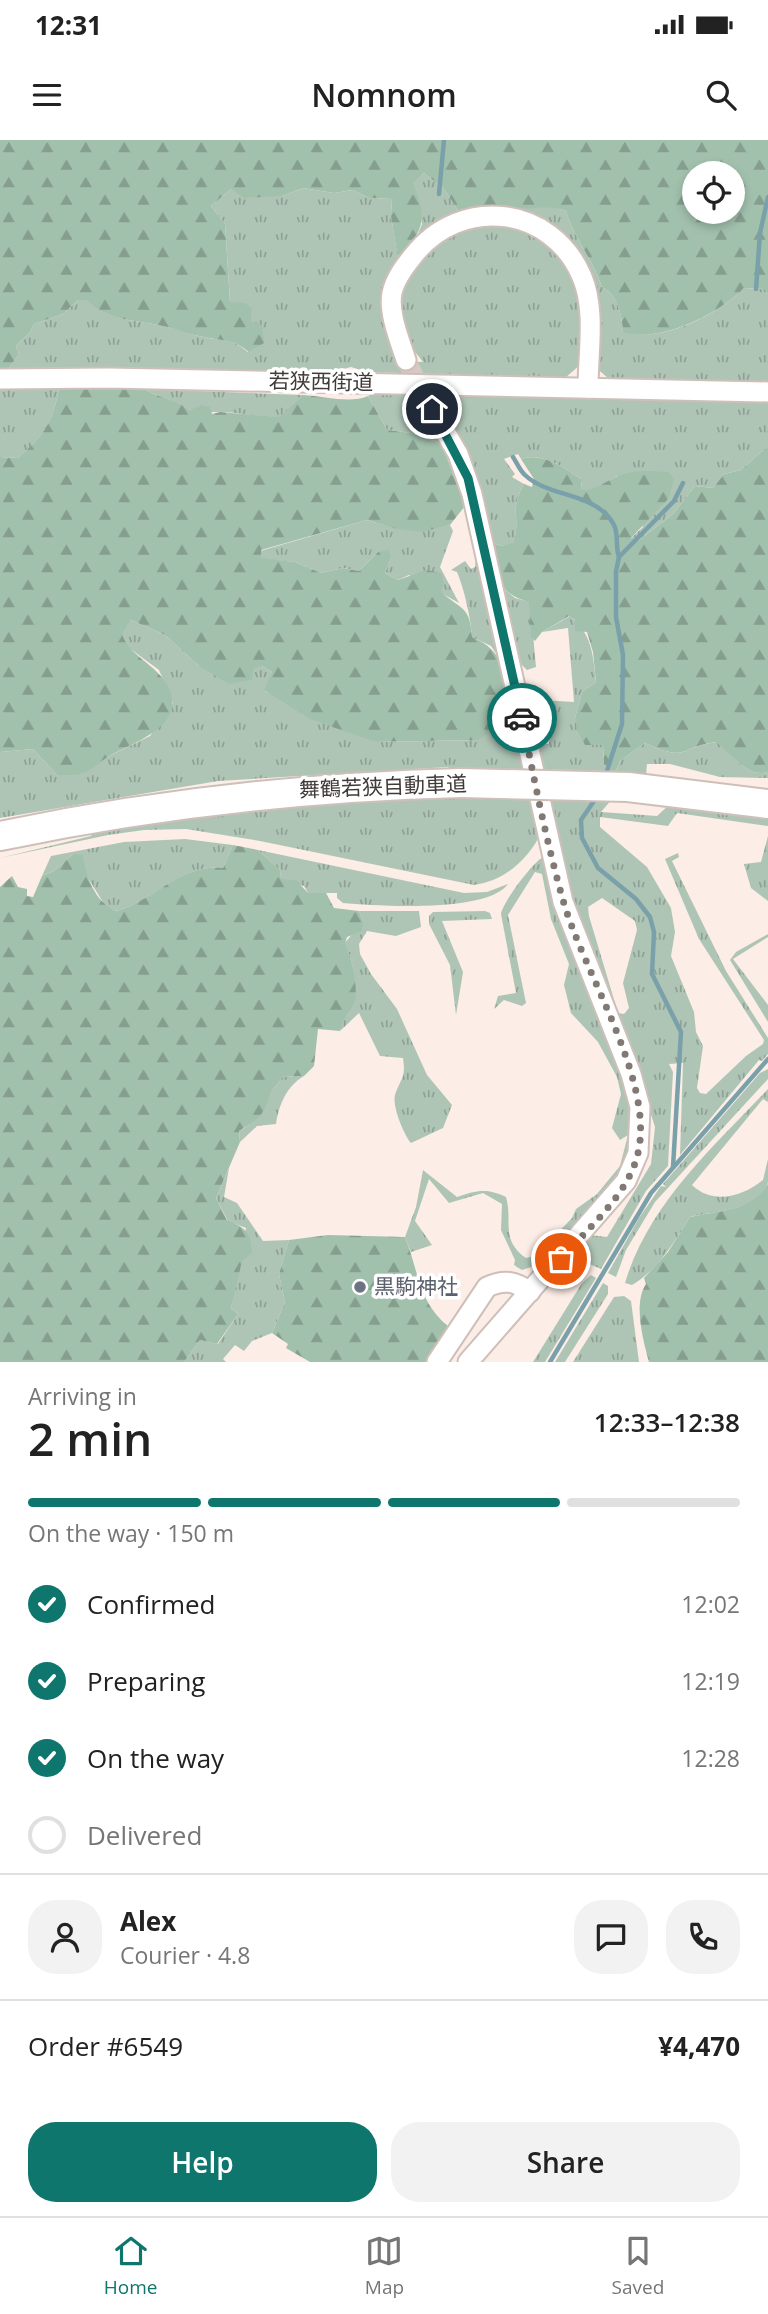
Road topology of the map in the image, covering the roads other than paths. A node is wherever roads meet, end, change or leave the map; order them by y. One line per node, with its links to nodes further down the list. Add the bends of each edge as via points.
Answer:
1 (406, 360): 3 (street, via 392,300 408,262 436,233 456,222 473,216 514,217 549,233 565,248 582,277 589,309)
2 (0, 379): 3 (street, 若狭西街道)
3 (588, 388): 4 (street, 若狭西街道)
4 (768, 392)
5 (432, 409): 8 (street, via 472,494 563,902 631,1074 639,1107 640,1139 634,1167 608,1204)
6 (768, 804): 7 (highway, 舞鶴若狭自動車道, bridge, via 617,786 461,783 346,787 126,811)
7 (0, 835)
8 (530, 1292): 9 (street, via 508,1281 487,1287); 10 (street)
9 (437, 1362)
10 (468, 1362)

